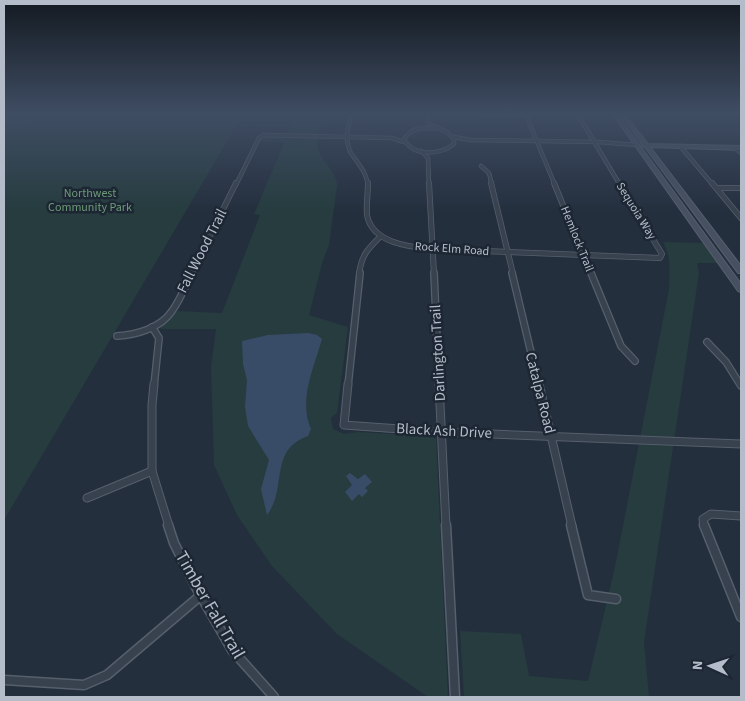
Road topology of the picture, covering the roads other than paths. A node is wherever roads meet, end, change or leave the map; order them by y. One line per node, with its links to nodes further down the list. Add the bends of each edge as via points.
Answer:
1 (637, 145): 28 (main road)
2 (647, 145): 27 (main road)
3 (255, 146): 29 (street, Fall Wood Trail, via 172,312)
4 (347, 146): 22 (street, via 367,178 367,217)
5 (408, 146): 14 (street)
6 (452, 146): 15 (street)
7 (539, 146): 25 (street, Hemlock Trail)
8 (596, 146): 26 (street, Sequoia Way, via 662,254)
9 (617, 146): 10 (street)
10 (634, 146)
11 (671, 146): 12 (main road)
12 (680, 146): 13 (main road); 19 (street)
13 (738, 148): 16 (street)
14 (421, 151): 15 (street); 17 (street)
15 (434, 152): 17 (street)
16 (741, 154)
17 (428, 158): 23 (street, Darlington Trail)
18 (481, 166): 24 (street, Catalpa Road, via 489,173)
19 (717, 188): 20 (street); 21 (street)
20 (741, 188)
21 (741, 218)
22 (381, 236): 23 (street, Rock Elm Road, via 404,245); 34 (street, Black Ash Drive, via 366,250 361,260 344,425)
23 (432, 249): 24 (street, Rock Elm Road); 34 (street, Darlington Trail)
24 (507, 252): 25 (street, Rock Elm Road); 35 (street, Catalpa Road)
25 (584, 254): 26 (street, Rock Elm Road); 32 (street, Hemlock Trail, via 621,346)
26 (660, 258)
27 (741, 271)
28 (741, 289)
29 (152, 327): 30 (street, Fall Wood Trail, via 132,336); 37 (street, Timber Fall Trail, via 159,338 152,405)
30 (117, 336)
31 (707, 342): 33 (street, via 727,362)
32 (635, 361)
33 (741, 386)
34 (442, 432): 35 (street, Black Ash Drive); 45 (street, Darlington Trail)
35 (551, 435): 36 (street, Black Ash Drive); 41 (street, Catalpa Road, via 588,595)
36 (741, 444)
37 (152, 471): 38 (street); 40 (street, Timber Fall Trail, via 174,543)
38 (87, 498)
39 (741, 516): 42 (street, via 711,514 703,519)
40 (200, 596): 43 (street, via 107,675 84,685); 44 (street, Timber Fall Trail, via 232,650)
41 (616, 599)
42 (741, 617)
43 (4, 680)
44 (274, 697)
45 (455, 697)

